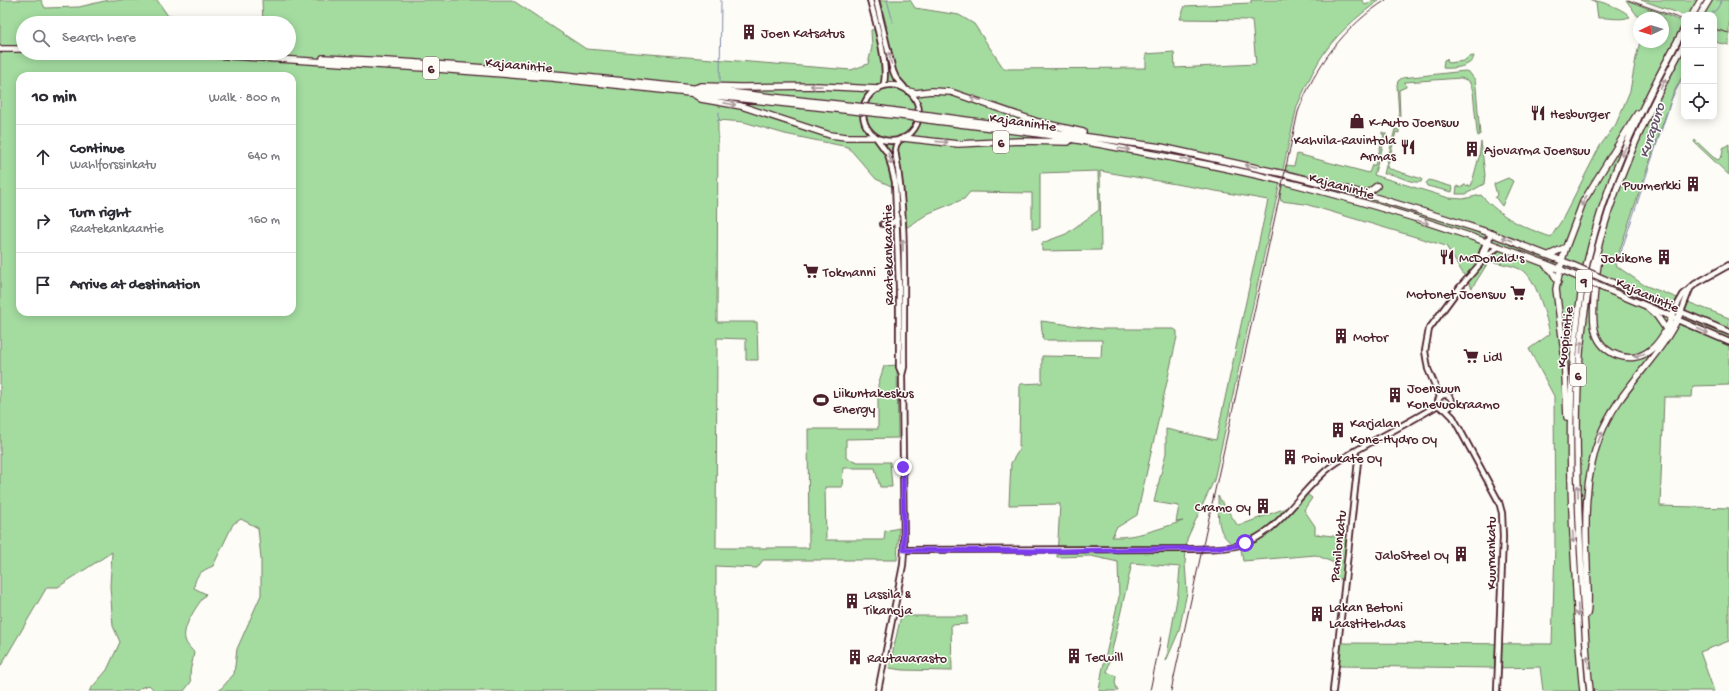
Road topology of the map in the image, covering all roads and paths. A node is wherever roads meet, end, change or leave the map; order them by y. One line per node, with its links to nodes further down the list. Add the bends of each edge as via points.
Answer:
1 (870, 0): 13 (street, via 884,64 886,80)
2 (876, 0): 14 (street, one-way to 2, via 893,71)
3 (1701, 0): 5 (highway)
4 (1708, 0): 6 (highway)
5 (1694, 12)
6 (1702, 12)
7 (1681, 35): 16 (highway, Kuopiontie)
8 (1682, 48): 25 (highway, Kuopiontie / 6, one-way to 8, via 1629,155)
9 (0, 49): 10 (highway)
10 (16, 49)
11 (296, 57): 15 (highway, Kajaanintie / 6, via 425,63 553,73)
12 (294, 60): 15 (highway, Kajaanintie / 6, via 424,68)
13 (881, 87): 14 (street, via 894,85); 15 (highway, one-way to 15, via 701,86); 18 (street, via 866,100 863,110 866,127)
14 (907, 89): 19 (street, via 918,103 920,117 915,128); 20 (highway, one-way to 14, via 1101,135 1038,122 951,92 916,93)
15 (693, 91): 17 (highway, Kajaanintie / 6, bridge); 18 (highway, one-way to 18, via 700,99 741,106 830,135)
16 (1646, 103): 30 (highway, one-way to 30, via 1639,110 1583,202); 52 (highway, Kuopiontie / 9, one-way to 52, via 1622,153 1584,275 1572,363)
17 (929, 117): 20 (highway, Kajaanintie / 6); 21 (highway, Kajaanintie / 6)
18 (875, 138): 19 (street, via 890,142); 24 (street, Raatekankaantie, one-way to 24, via 891,160)
19 (902, 139): 21 (highway, 6, one-way to 21, via 958,144 1020,141); 45 (street, Raatekankaantie, one-way to 19, via 903,229 895,150)
20 (1106, 139): 23 (highway, Kajaanintie / 6, one-way to 20, via 1303,178 1161,147)
21 (1100, 144): 28 (highway, Kajaanintie / 6, one-way to 28, via 1298,185)
22 (1377, 186): 23 (highway)
23 (1365, 195): 27 (highway, Kajaanintie / 6)
24 (897, 219): 26 (street, via 891,224); 45 (street, Raatekankaantie, via 899,367)
25 (1605, 223): 42 (highway, 6, one-way to 25, via 1649,352 1638,356 1615,355 1599,342 1594,328 1594,314 1597,270); 54 (highway, Kuopiontie / 6, one-way to 25, via 1580,530 1577,408 1579,363 1591,277)
26 (883, 224)
27 (1490, 233): 28 (street); 31 (highway, Kajaanintie / 6, one-way to 27)
28 (1487, 243): 29 (highway, Kajaanintie / 6); 33 (street); 37 (street)
29 (1498, 247): 33 (street); 34 (highway, Kajaanintie / 6)
30 (1566, 247): 31 (highway); 32 (highway)
31 (1549, 255): 32 (highway, Kajaanintie / 6)
32 (1562, 260): 36 (highway); 40 (highway, Kajaanintie / 6, bridge)
33 (1480, 264): 37 (street)
34 (1543, 264): 36 (highway, Kajaanintie / 6); 38 (highway, via 1552,271)
35 (1729, 265): 40 (street, via 1702,279 1683,295)
36 (1561, 270): 38 (highway); 39 (highway, Kajaanintie / 6, bridge)
37 (1472, 273): 46 (street, via 1429,329 1426,337 1428,369)
38 (1558, 282): 52 (highway)
39 (1643, 303): 41 (highway, Kajaanintie / 6); 42 (highway, 6)
40 (1678, 311): 41 (highway); 43 (main road, Kajaanintie)
41 (1675, 318): 42 (highway, 6); 44 (main road, Kajaanintie, one-way to 44); 54 (highway, one-way to 41, via 1588,609 1585,516 1588,485 1600,437 1613,411 1668,336)
42 (1666, 329)
43 (1729, 332)
44 (1729, 342)
45 (902, 375): 53 (street, Raatekankaantie)
46 (1440, 397): 47 (street); 48 (street, via 1449,396 1453,402)
47 (1438, 406): 49 (street); 51 (street)
48 (1452, 406): 49 (street); 50 (street, Kuurnankatu)
49 (1446, 410): 50 (street, Kuurnankatu)
50 (1457, 425): 57 (street, Kuurnankatu, via 1499,502 1502,513)
51 (1354, 452): 53 (street, via 1324,472 1272,527 1253,540 1234,546 1056,551); 56 (street, Pamilonkatu, via 1358,461)
52 (1570, 470): 58 (highway, Kuopiontie / 9, one-way to 58)
53 (904, 550): 55 (street, Raatekankaantie)
54 (1586, 627): 59 (highway, Kuopiontie, one-way to 54)
55 (878, 691)
56 (1333, 691)
57 (1497, 691)
58 (1583, 691)
59 (1590, 691)

